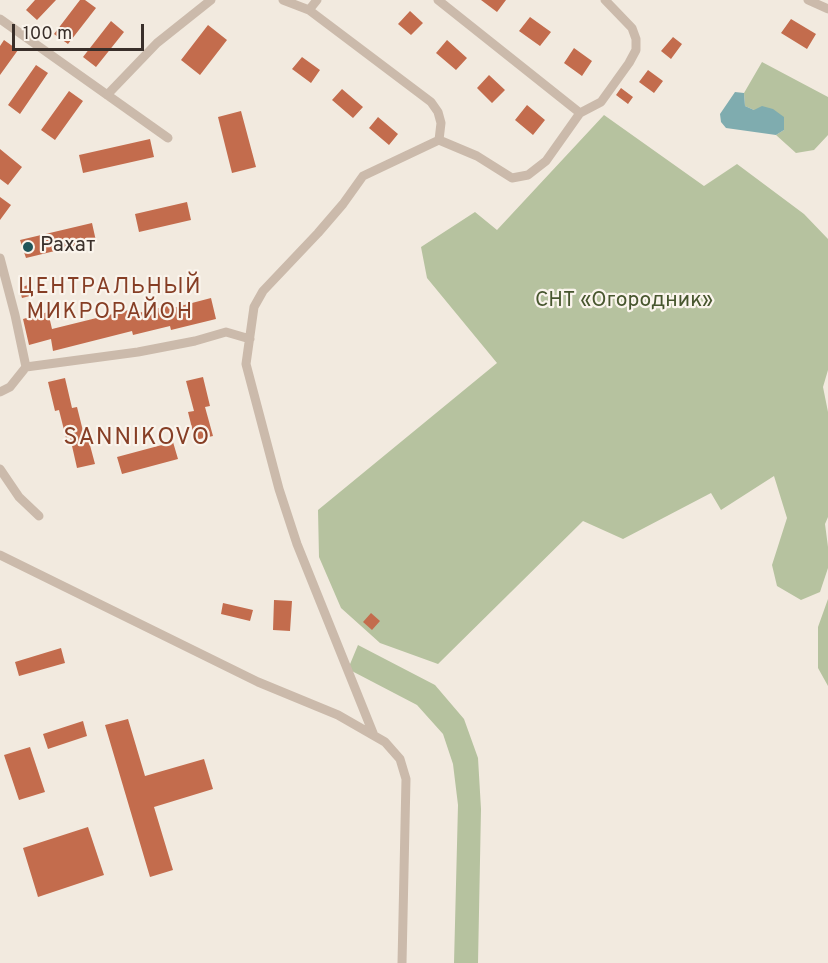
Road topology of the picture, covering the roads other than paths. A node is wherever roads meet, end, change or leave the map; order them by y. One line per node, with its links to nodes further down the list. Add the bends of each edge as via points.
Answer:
1 (211, 0): 10 (street, via 157,43)
2 (283, 0): 8 (street)
3 (317, 0): 8 (street)
4 (438, 0): 11 (street)
5 (605, 0): 11 (street, via 632,28 636,50 602,102)
6 (808, 0): 7 (street)
7 (828, 9)
8 (309, 10): 13 (street, via 431,102 441,123)
9 (0, 19): 10 (street)
10 (107, 95): 12 (street)
11 (580, 113): 13 (street, via 546,161 528,175 512,178 477,156)
12 (168, 138)
13 (439, 140): 15 (street, via 363,176 344,204 263,291 254,307)
14 (0, 258): 16 (street)
15 (250, 339): 16 (street, via 226,332 138,352); 21 (street, via 246,364 279,489)
16 (26, 368): 17 (street, via 10,387)
17 (0, 392)
18 (0, 469): 19 (street, via 19,497)
19 (39, 516)
20 (0, 555): 21 (street, via 248,677)
21 (373, 733): 22 (street, via 400,759 406,779)
22 (402, 963)

